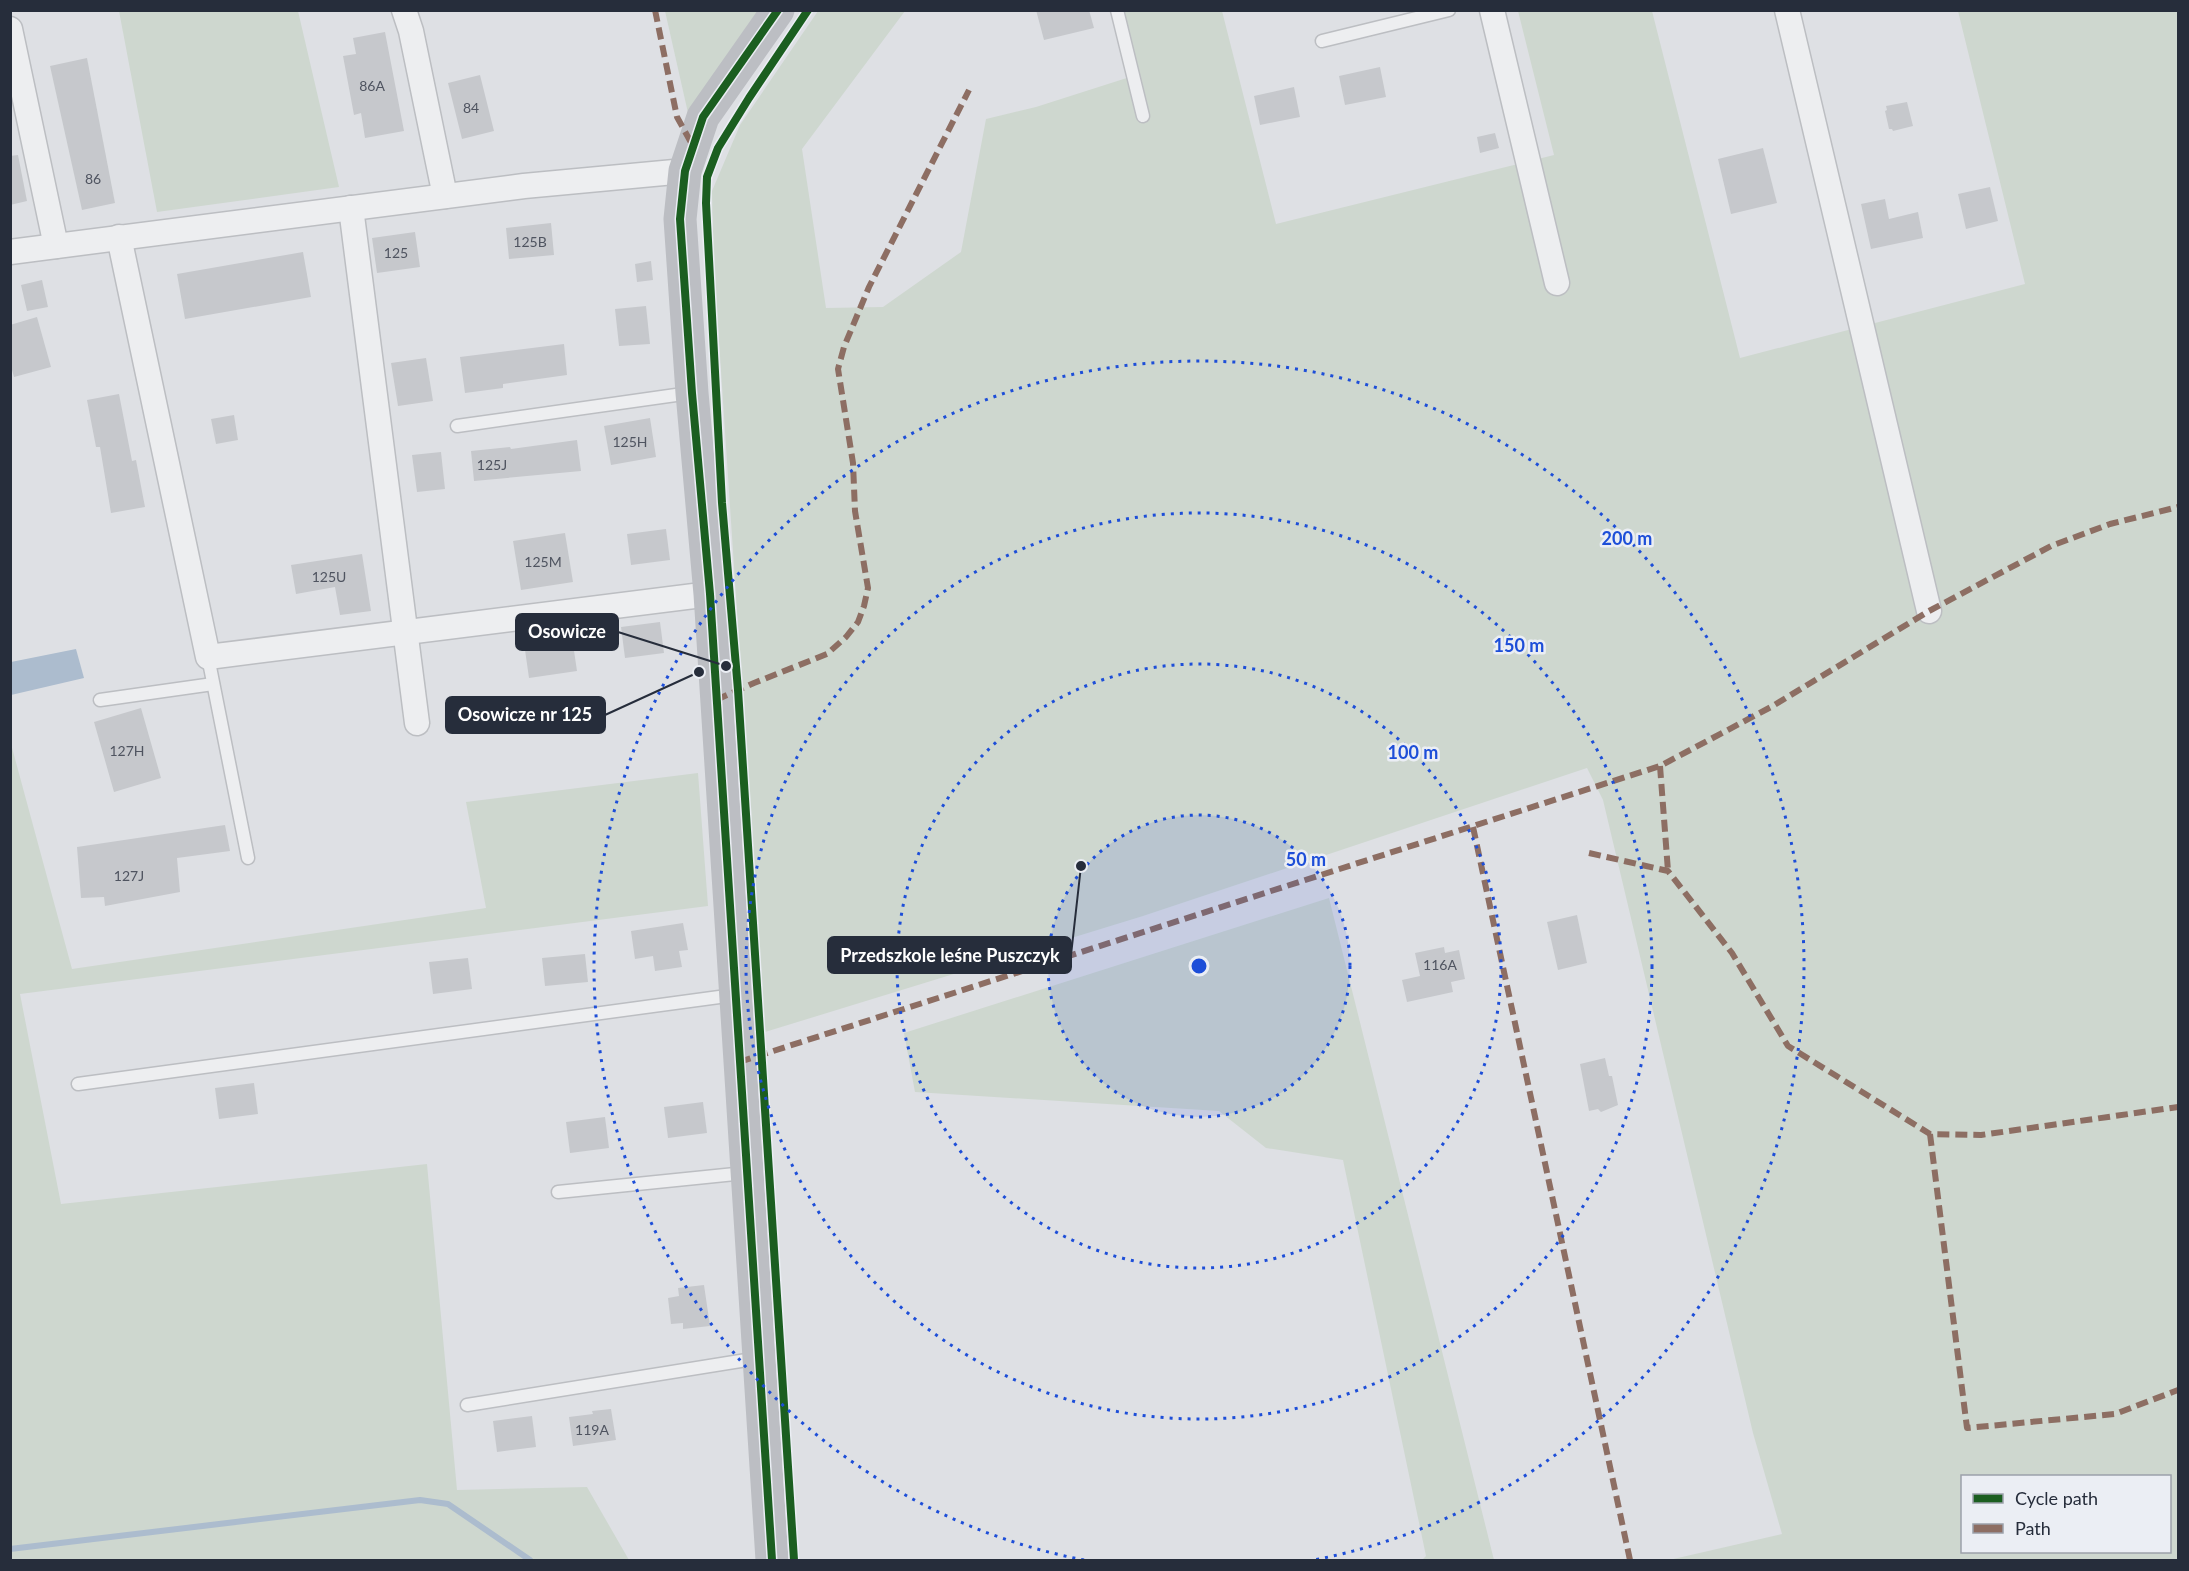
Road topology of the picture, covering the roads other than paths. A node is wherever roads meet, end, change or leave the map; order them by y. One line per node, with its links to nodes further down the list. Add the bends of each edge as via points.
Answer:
1 (404, 10): 11 (street)
2 (778, 10): 10 (street, via 703,117)
3 (1117, 10): 9 (lane)
4 (1449, 10): 8 (lane)
5 (1492, 10): 16 (street)
6 (1787, 10): 20 (street)
7 (10, 29): 14 (street)
8 (1322, 41)
9 (1143, 116)
10 (685, 171): 11 (street); 17 (street, via 680,219)
11 (445, 196): 12 (street)
12 (351, 208): 13 (street); 21 (street)
13 (119, 237): 14 (street); 22 (street)
14 (56, 246): 15 (street)
15 (10, 252)
16 (1557, 283)
17 (692, 393): 18 (lane); 19 (street)
18 (457, 426)
19 (710, 594): 21 (street); 27 (street)
20 (1929, 611)
21 (406, 632): 22 (street); 25 (street)
22 (208, 657): 23 (lane)
23 (213, 684): 24 (lane); 26 (lane)
24 (99, 700)
25 (417, 723)
26 (248, 858)
27 (735, 995): 28 (lane); 29 (street)
28 (78, 1084)
29 (747, 1173): 30 (lane); 31 (street)
30 (558, 1192)
31 (759, 1358): 32 (lane); 33 (street)
32 (467, 1405)
33 (772, 1560)

